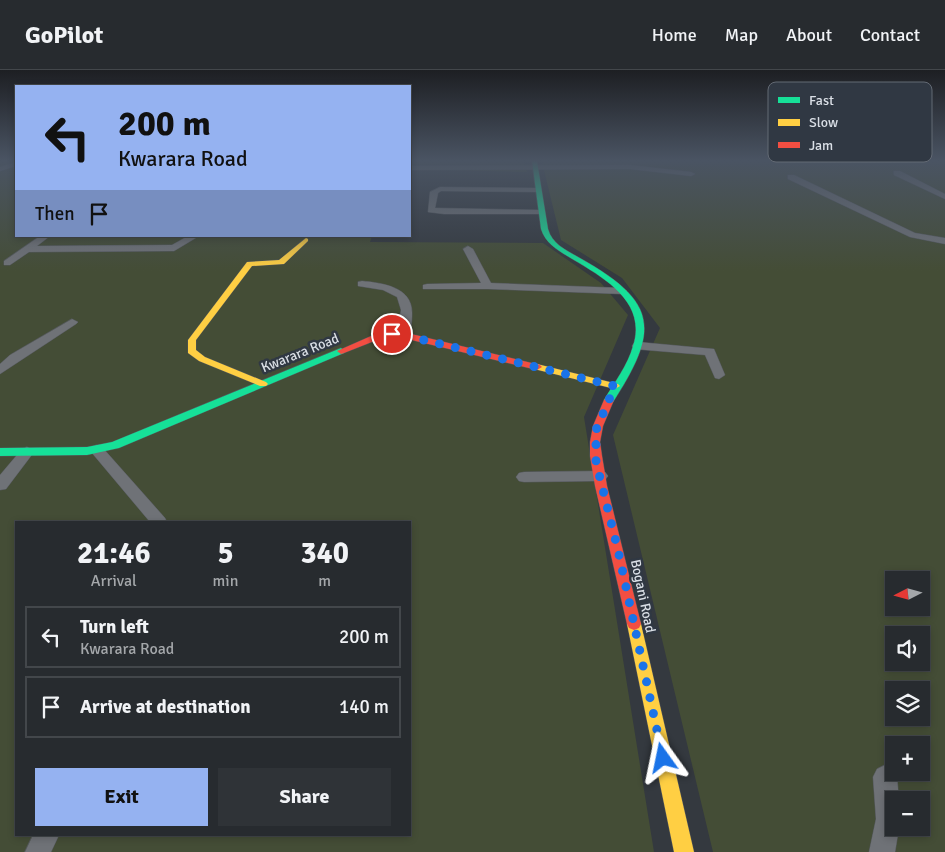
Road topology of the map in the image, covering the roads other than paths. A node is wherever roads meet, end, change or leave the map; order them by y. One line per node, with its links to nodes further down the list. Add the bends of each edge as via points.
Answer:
1 (433, 197): 4 (street, via 431,210 444,212)
2 (538, 197): 4 (street, Bogani Road)
3 (834, 197): 8 (street, via 913,235)
4 (541, 212): 15 (street, Bogani Road, via 545,231 552,242)
5 (45, 237): 9 (street)
6 (194, 237): 9 (street, via 174,248)
7 (306, 240): 21 (street, via 281,262 250,264 192,340 191,351 202,359)
8 (945, 241)
9 (27, 249): 11 (street)
10 (468, 250): 13 (street)
11 (2, 265)
12 (362, 284): 17 (street, via 396,290 406,313)
13 (488, 286): 14 (street); 15 (street)
14 (427, 287)
15 (622, 291): 18 (street, Bogani Road, via 632,301 641,320)
16 (72, 322): 19 (street)
17 (403, 335): 21 (street, Kwarara Road, via 381,335); 22 (street, Kwarara Road)
18 (638, 346): 20 (street, via 710,352); 22 (street, Bogani Road)
19 (0, 370)
20 (718, 375)
21 (263, 384): 23 (street, Kwarara Road, via 115,446)
22 (615, 386): 26 (street, Bogani Road, via 596,430 596,462)
23 (97, 450): 25 (street, Kwarara Road); 29 (street)
24 (0, 452): 25 (street, Kwarara Road)
25 (27, 452): 28 (street)
26 (600, 476): 27 (street); 33 (street, Bogani Road)
27 (524, 477)
28 (0, 485)
29 (158, 521)
30 (885, 781): 34 (street, via 888,819)
31 (46, 836): 32 (street)
32 (38, 852)
33 (684, 852)
34 (882, 852)

